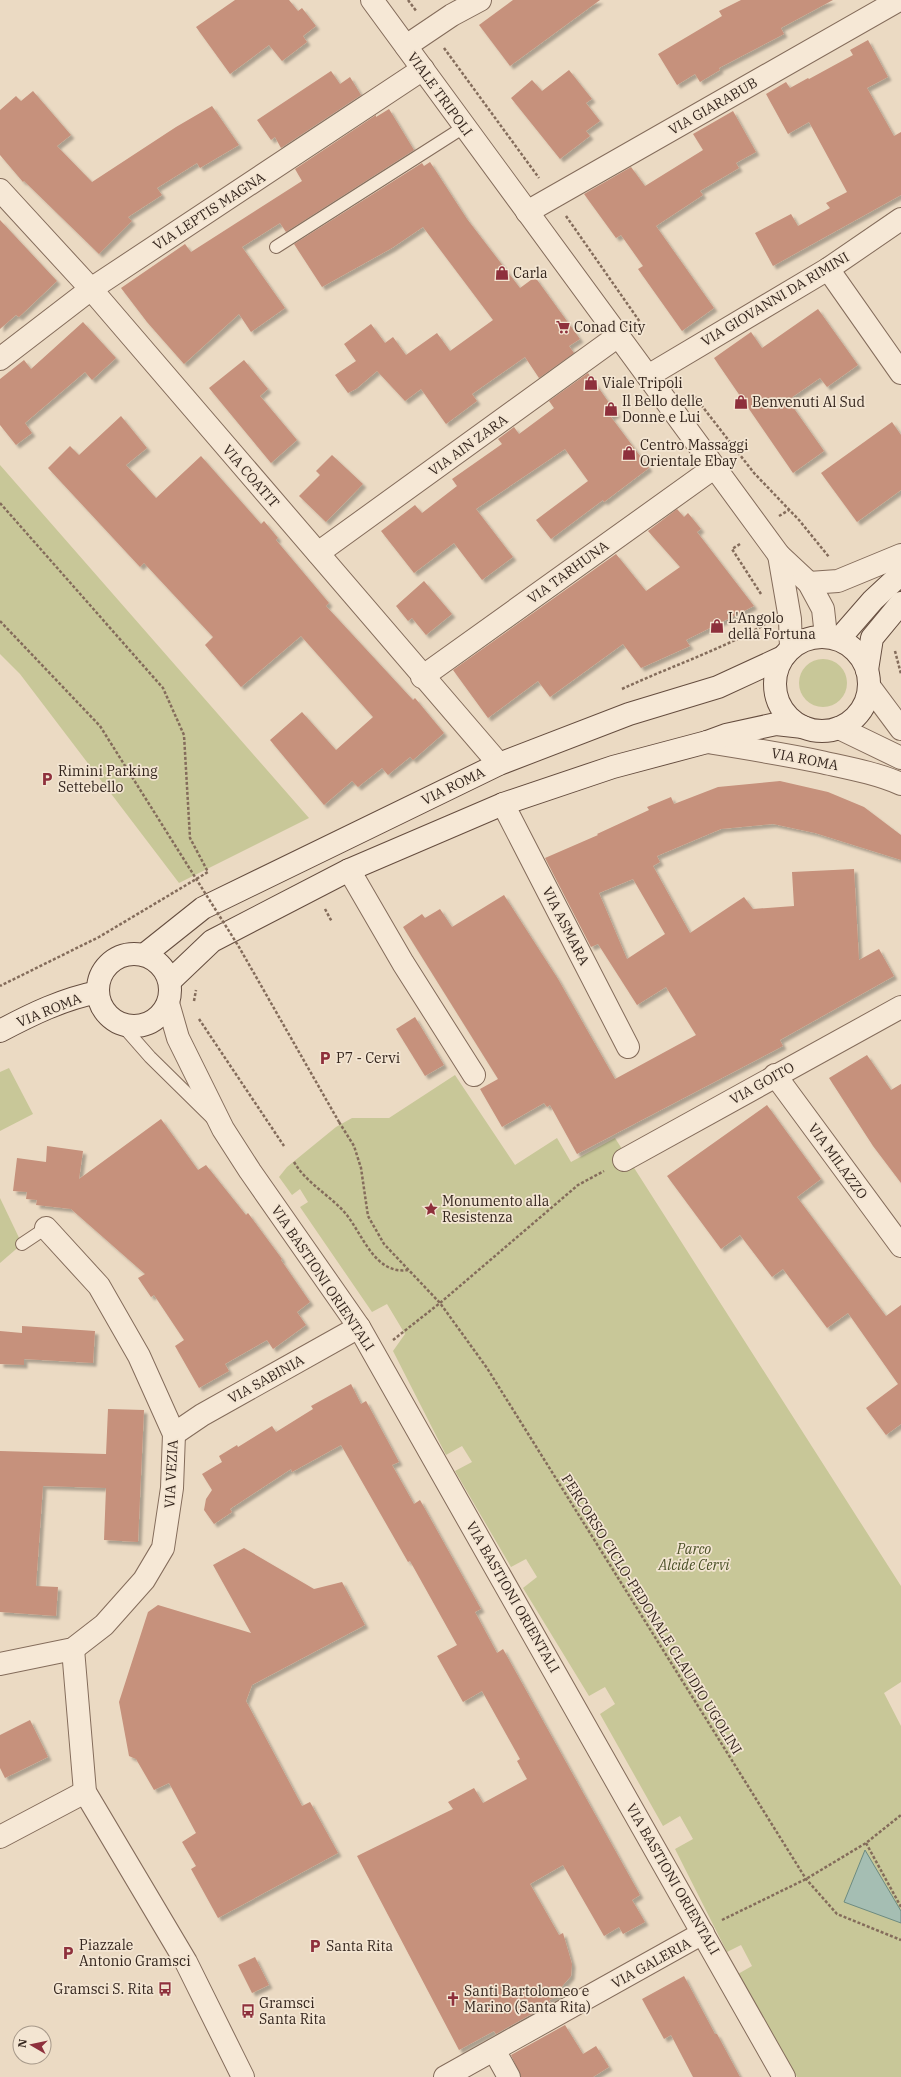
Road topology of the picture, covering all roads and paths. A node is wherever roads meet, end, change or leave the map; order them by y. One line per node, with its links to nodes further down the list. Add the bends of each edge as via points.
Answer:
1 (372, 0): 6 (street, VIALE TRIPOLI)
2 (408, 0): 5 (path)
3 (480, 0): 5 (street)
4 (897, 8): 10 (street, VIA GIARABUB)
5 (430, 30): 6 (street); 10 (path)
6 (406, 46): 7 (street, VIALE TRIPOLI)
7 (423, 69): 8 (street, VIALE TRIPOLI); 15 (street, VIA LEPTIS MAGNA)
8 (464, 127): 11 (street, VIALE TRIPOLI); 13 (lane)
9 (0, 190): 15 (street, VIA COATIT)
10 (553, 197): 11 (street, VIA GIARABUB); 16 (path)
11 (527, 212): 17 (street, VIALE TRIPOLI)
12 (901, 219): 14 (street, VIA GIOVANNI DA RIMINI)
13 (276, 247)
14 (828, 269): 19 (street); 20 (street, VIA GIOVANNI DA RIMINI)
15 (91, 289): 18 (street, VIA LEPTIS MAGNA); 25 (street, VIA COATIT)
16 (642, 325)
17 (618, 336): 20 (street, VIALE TRIPOLI); 25 (street, VIA AIN ZARA)
18 (0, 359)
19 (901, 373)
20 (648, 376): 22 (street, VIALE TRIPOLI)
21 (693, 394): 28 (path, via 754,473 799,520)
22 (714, 467): 26 (street, VIALE TRIPOLI); 40 (street, VIA TARHUNA)
23 (0, 503): 58 (path, via 163,688 184,735 190,838 208,872 99,936)
24 (732, 549): 31 (path)
25 (318, 553): 40 (street, VIA COATIT)
26 (779, 555): 30 (street, VIALE TRIPOLI); 38 (street, VIALE TRIPOLI, via 790,619)
27 (901, 555): 30 (street, via 838,581)
28 (832, 562)
29 (901, 574): 35 (street)
30 (809, 583): 35 (street, VIALE TRIPOLI)
31 (762, 596)
32 (901, 603): 41 (street, via 872,638)
33 (765, 615): 37 (path, via 764,625)
34 (0, 621): 76 (path, PERCORSO CICLO-PEDONALE CLAUDIO UGOLINI, bridge, via 100,726 239,947 354,1146 361,1168 368,1216 384,1244)
35 (833, 638): 38 (street, via 808,638); 41 (street, via 857,651)
36 (894, 648): 39 (path)
37 (709, 653)
38 (787, 653): 42 (street, via 777,668 777,697 784,712); 47 (street, VIA ROMA, via 718,688 629,714)
39 (901, 674)
40 (422, 677): 47 (street, VIA COATIT)
41 (868, 678): 43 (street, via 863,707 857,716); 44 (street)
42 (803, 727): 43 (street, via 827,731); 45 (street, VIA ROMA, via 776,724)
43 (839, 728): 46 (street)
44 (901, 729)
45 (707, 742): 48 (street, VIA ROMA, via 845,767 885,777); 49 (street, VIA ROMA, via 613,766)
46 (901, 758)
47 (499, 764): 55 (street, VIA ROMA, via 203,908)
48 (901, 784)
49 (503, 804): 50 (street, VIA ROMA); 66 (street, VIA ASMARA)
50 (349, 870): 56 (street, VIA ROMA, via 212,942); 68 (street, via 403,963)
51 (323, 905): 52 (path)
52 (332, 922)
53 (247, 949): 54 (path)
54 (241, 953)
55 (144, 955): 56 (street, via 160,964); 59 (street, via 123,956 111,962 100,979)
56 (170, 981): 60 (street)
57 (199, 983): 61 (path, via 194,996)
58 (0, 986)
59 (98, 992): 64 (street, via 105,1012); 65 (street, VIA ROMA, via 74,997)
60 (168, 1003): 64 (street, via 157,1019 149,1024); 69 (street, VIA BASTIONI ORIENTALI, via 178,1038)
61 (194, 1006)
62 (901, 1007): 67 (street, VIA GOITO)
63 (198, 1017): 70 (path)
64 (121, 1024): 69 (lane, VIA BASTIONI ORIENTALI, via 181,1090)
65 (0, 1031)
66 (628, 1047)
67 (775, 1075): 71 (street, VIA GOITO); 75 (street, VIA MILAZZO)
68 (474, 1076)
69 (223, 1129): 78 (street, VIA BASTIONI ORIENTALI)
70 (284, 1146)
71 (624, 1160): 77 (path, via 578,1185)
72 (294, 1162): 76 (path, via 301,1174 346,1214 363,1242 383,1264 397,1272)
73 (46, 1228): 74 (lane); 80 (street, VIA VEZIA, via 99,1286 139,1356)
74 (22, 1244)
75 (901, 1246)
76 (408, 1270): 77 (path, PERCORSO CICLO-PEDONALE CLAUDIO UGOLINI)
77 (440, 1303): 79 (path); 87 (path, PERCORSO CICLO-PEDONALE CLAUDIO UGOLINI, via 487,1368)
78 (359, 1327): 80 (street, VIA SABINIA, via 202,1415); 89 (street, VIA BASTIONI ORIENTALI)
79 (388, 1344)
80 (174, 1434): 81 (street, VIA VEZIA, via 172,1488 163,1548 144,1580 118,1611)
81 (72, 1649): 82 (street, VIA VEZIA); 83 (street)
82 (0, 1664)
83 (86, 1792): 85 (street); 92 (street, via 186,1962)
84 (901, 1815): 86 (path)
85 (0, 1837)
86 (866, 1843): 87 (path); 88 (path)
87 (806, 1879): 89 (path, via 724,1919); 90 (path, PERCORSO CICLO-PEDONALE CLAUDIO UGOLINI, via 837,1914)
88 (901, 1908)
89 (703, 1933): 91 (street, VIA GALERIA); 95 (street, VIA BASTIONI ORIENTALI)
90 (901, 1940)
91 (494, 2050): 93 (street, VIA GALERIA); 94 (street)
92 (244, 2077)
93 (445, 2077)
94 (509, 2077)
95 (784, 2077)

